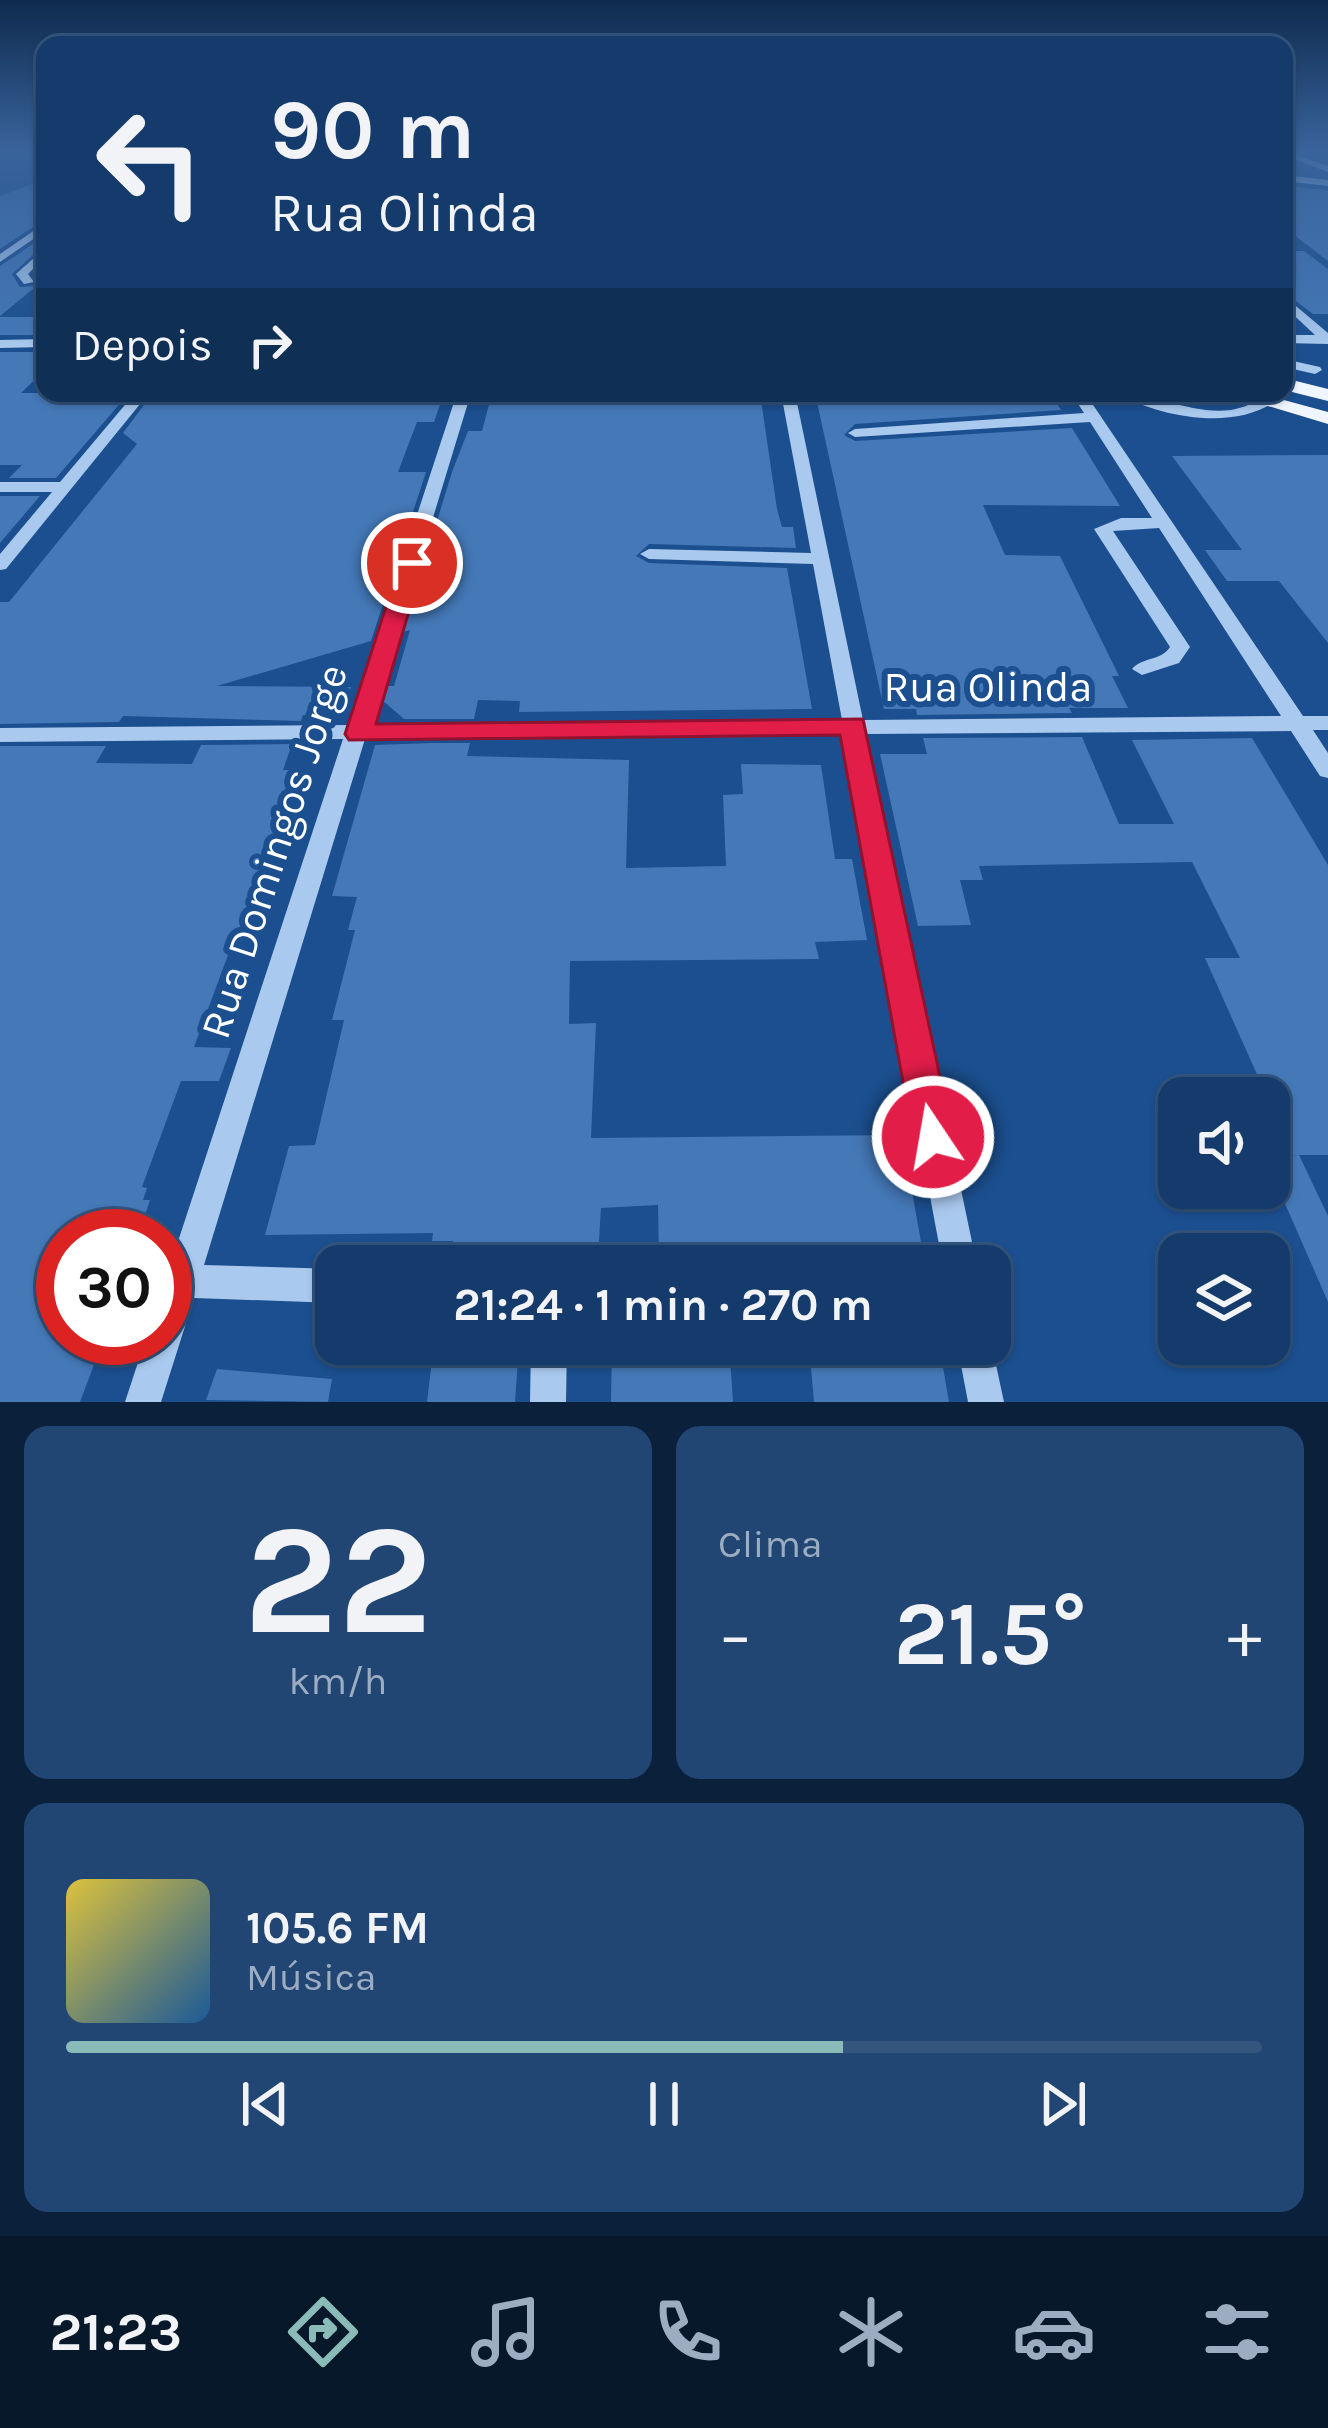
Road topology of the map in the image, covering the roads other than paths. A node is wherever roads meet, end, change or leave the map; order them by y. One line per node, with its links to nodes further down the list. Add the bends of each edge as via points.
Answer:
1 (36, 232): 2 (street)
2 (20, 244): 3 (street); 4 (street); 6 (street)
3 (0, 245)
4 (36, 247)
5 (36, 258): 7 (street, via 22,274)
6 (0, 259)
7 (28, 282)
8 (1293, 308): 9 (street)
9 (1326, 336): 10 (street)
10 (1293, 338)
11 (0, 344): 12 (street)
12 (36, 344)
13 (1293, 386): 14 (main road)
14 (1328, 395)
15 (134, 402): 25 (street)
16 (461, 402): 34 (street, Rua Domingos Jorge)
17 (790, 402): 28 (street)
18 (1085, 402): 21 (street)
19 (1160, 402): 20 (street, via 1219,417)
20 (1267, 402): 22 (main road)
21 (1094, 417): 23 (street); 26 (street)
22 (1328, 418)
23 (855, 433)
24 (0, 488): 25 (street)
25 (62, 488): 29 (street)
26 (1165, 523): 30 (street, via 1103,529 1180,647 1172,659); 31 (street)
27 (649, 554): 28 (street)
28 (820, 559): 33 (street)
29 (0, 565)
30 (1142, 669)
31 (1297, 723): 32 (street, Rua Olinda); 33 (street, Rua Olinda); 36 (street)
32 (1328, 723)
33 (853, 726): 34 (street, Rua Olinda); 37 (street)
34 (359, 734): 35 (street, Rua Olinda); 38 (street, Rua Domingos Jorge)
35 (0, 735)
36 (1328, 770)
37 (956, 1245)
38 (192, 1250)
39 (192, 1281): 40 (street)
40 (315, 1285)
41 (156, 1365): 44 (street, Rua Domingos Jorge)
42 (549, 1365): 45 (street)
43 (979, 1365): 46 (street)
44 (143, 1402)
45 (548, 1402)
46 (986, 1402)

